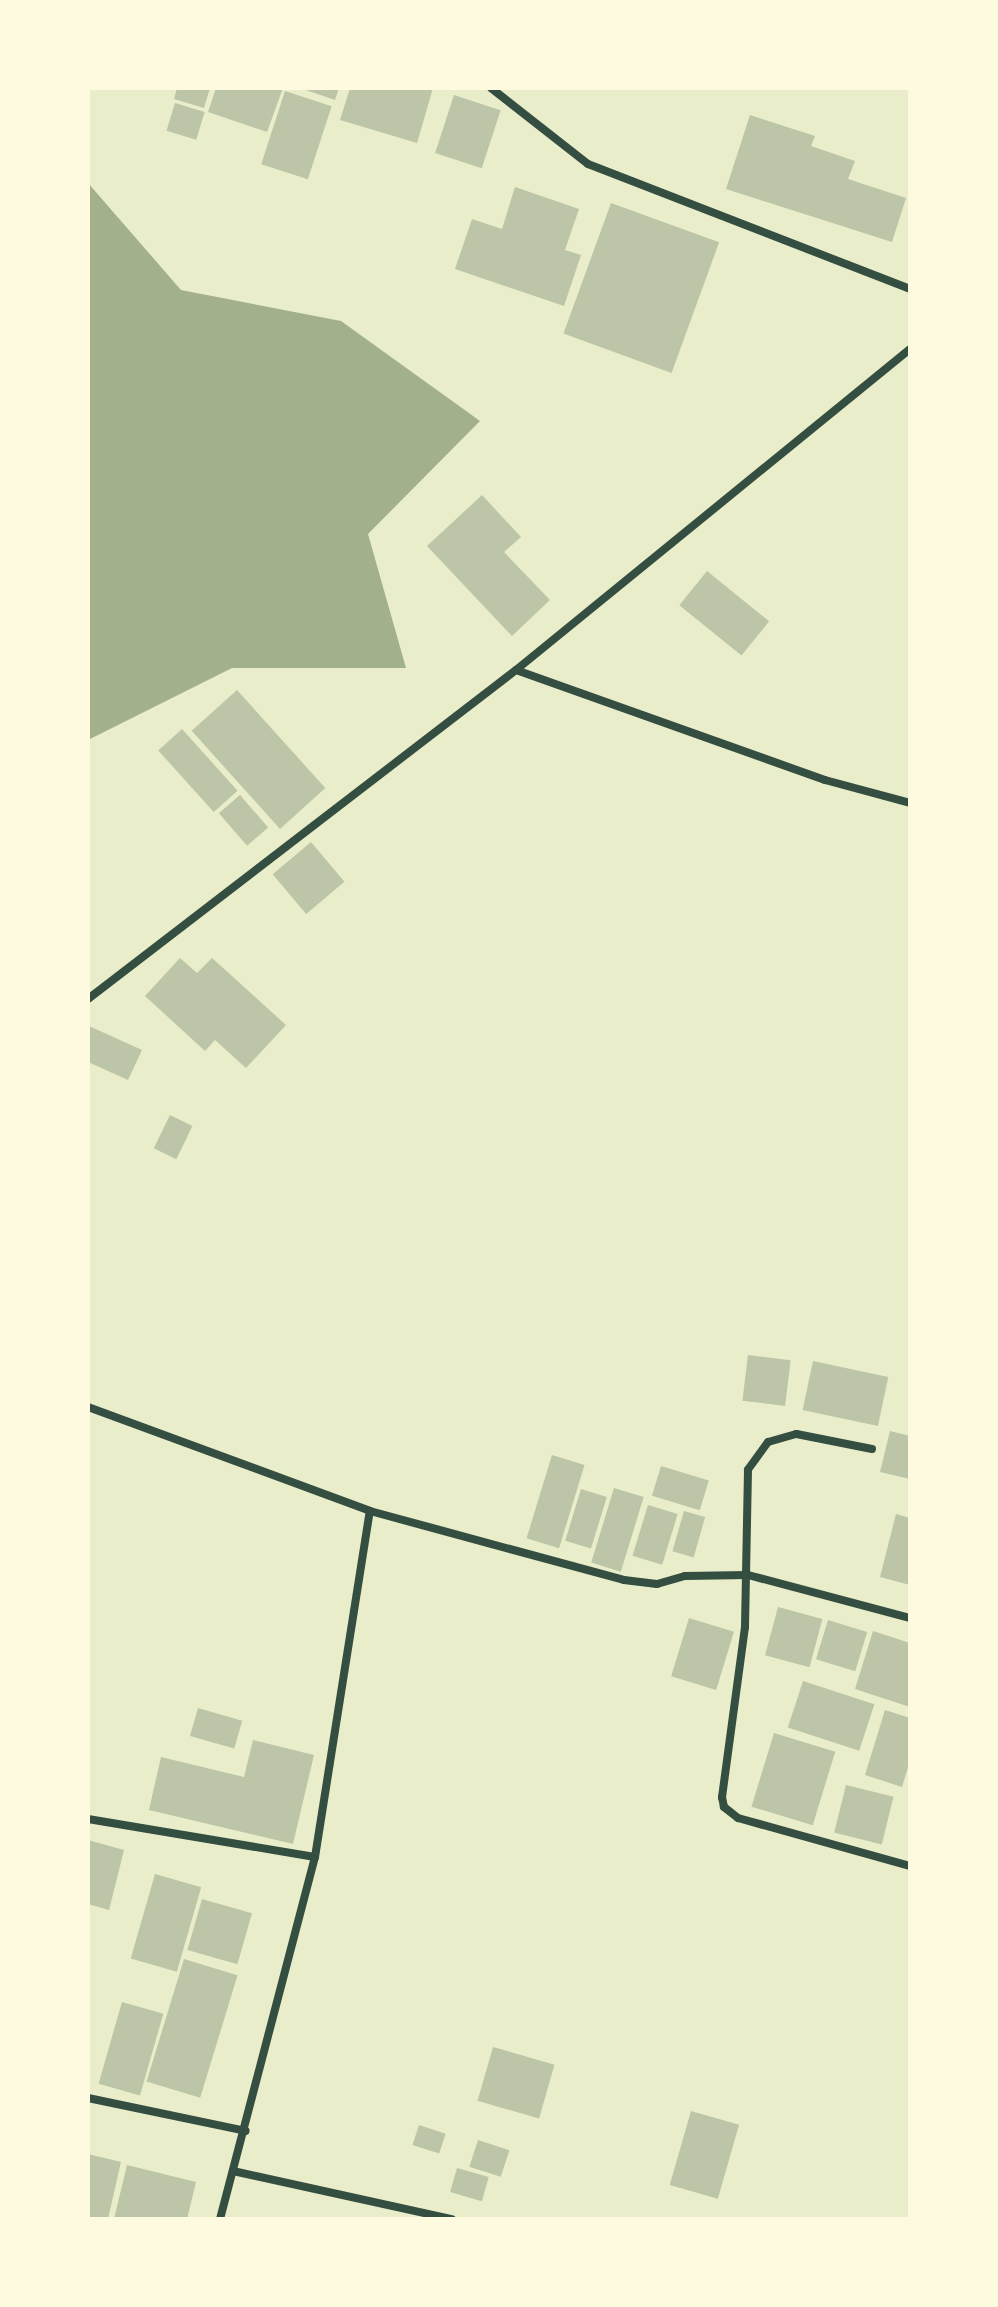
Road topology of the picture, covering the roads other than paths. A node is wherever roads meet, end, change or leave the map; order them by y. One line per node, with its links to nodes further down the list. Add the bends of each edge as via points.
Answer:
1 (491, 88): 2 (street, via 588,164)
2 (910, 289)
3 (910, 349): 4 (street)
4 (516, 670): 5 (street, via 825,780); 6 (street)
5 (910, 803)
6 (88, 999)
7 (88, 1407): 9 (street)
8 (872, 1449): 10 (street, via 796,1434 768,1442 756,1453 745,1491)
9 (370, 1511): 10 (street, via 633,1582); 13 (street)
10 (748, 1575): 11 (street); 14 (street, via 724,1807 738,1818)
11 (910, 1618)
12 (88, 1819): 13 (street)
13 (315, 1857): 16 (street)
14 (910, 1866)
15 (88, 2098): 16 (street)
16 (246, 2131): 17 (street)
17 (233, 2171): 18 (street); 19 (street)
18 (220, 2219)
19 (452, 2219)

